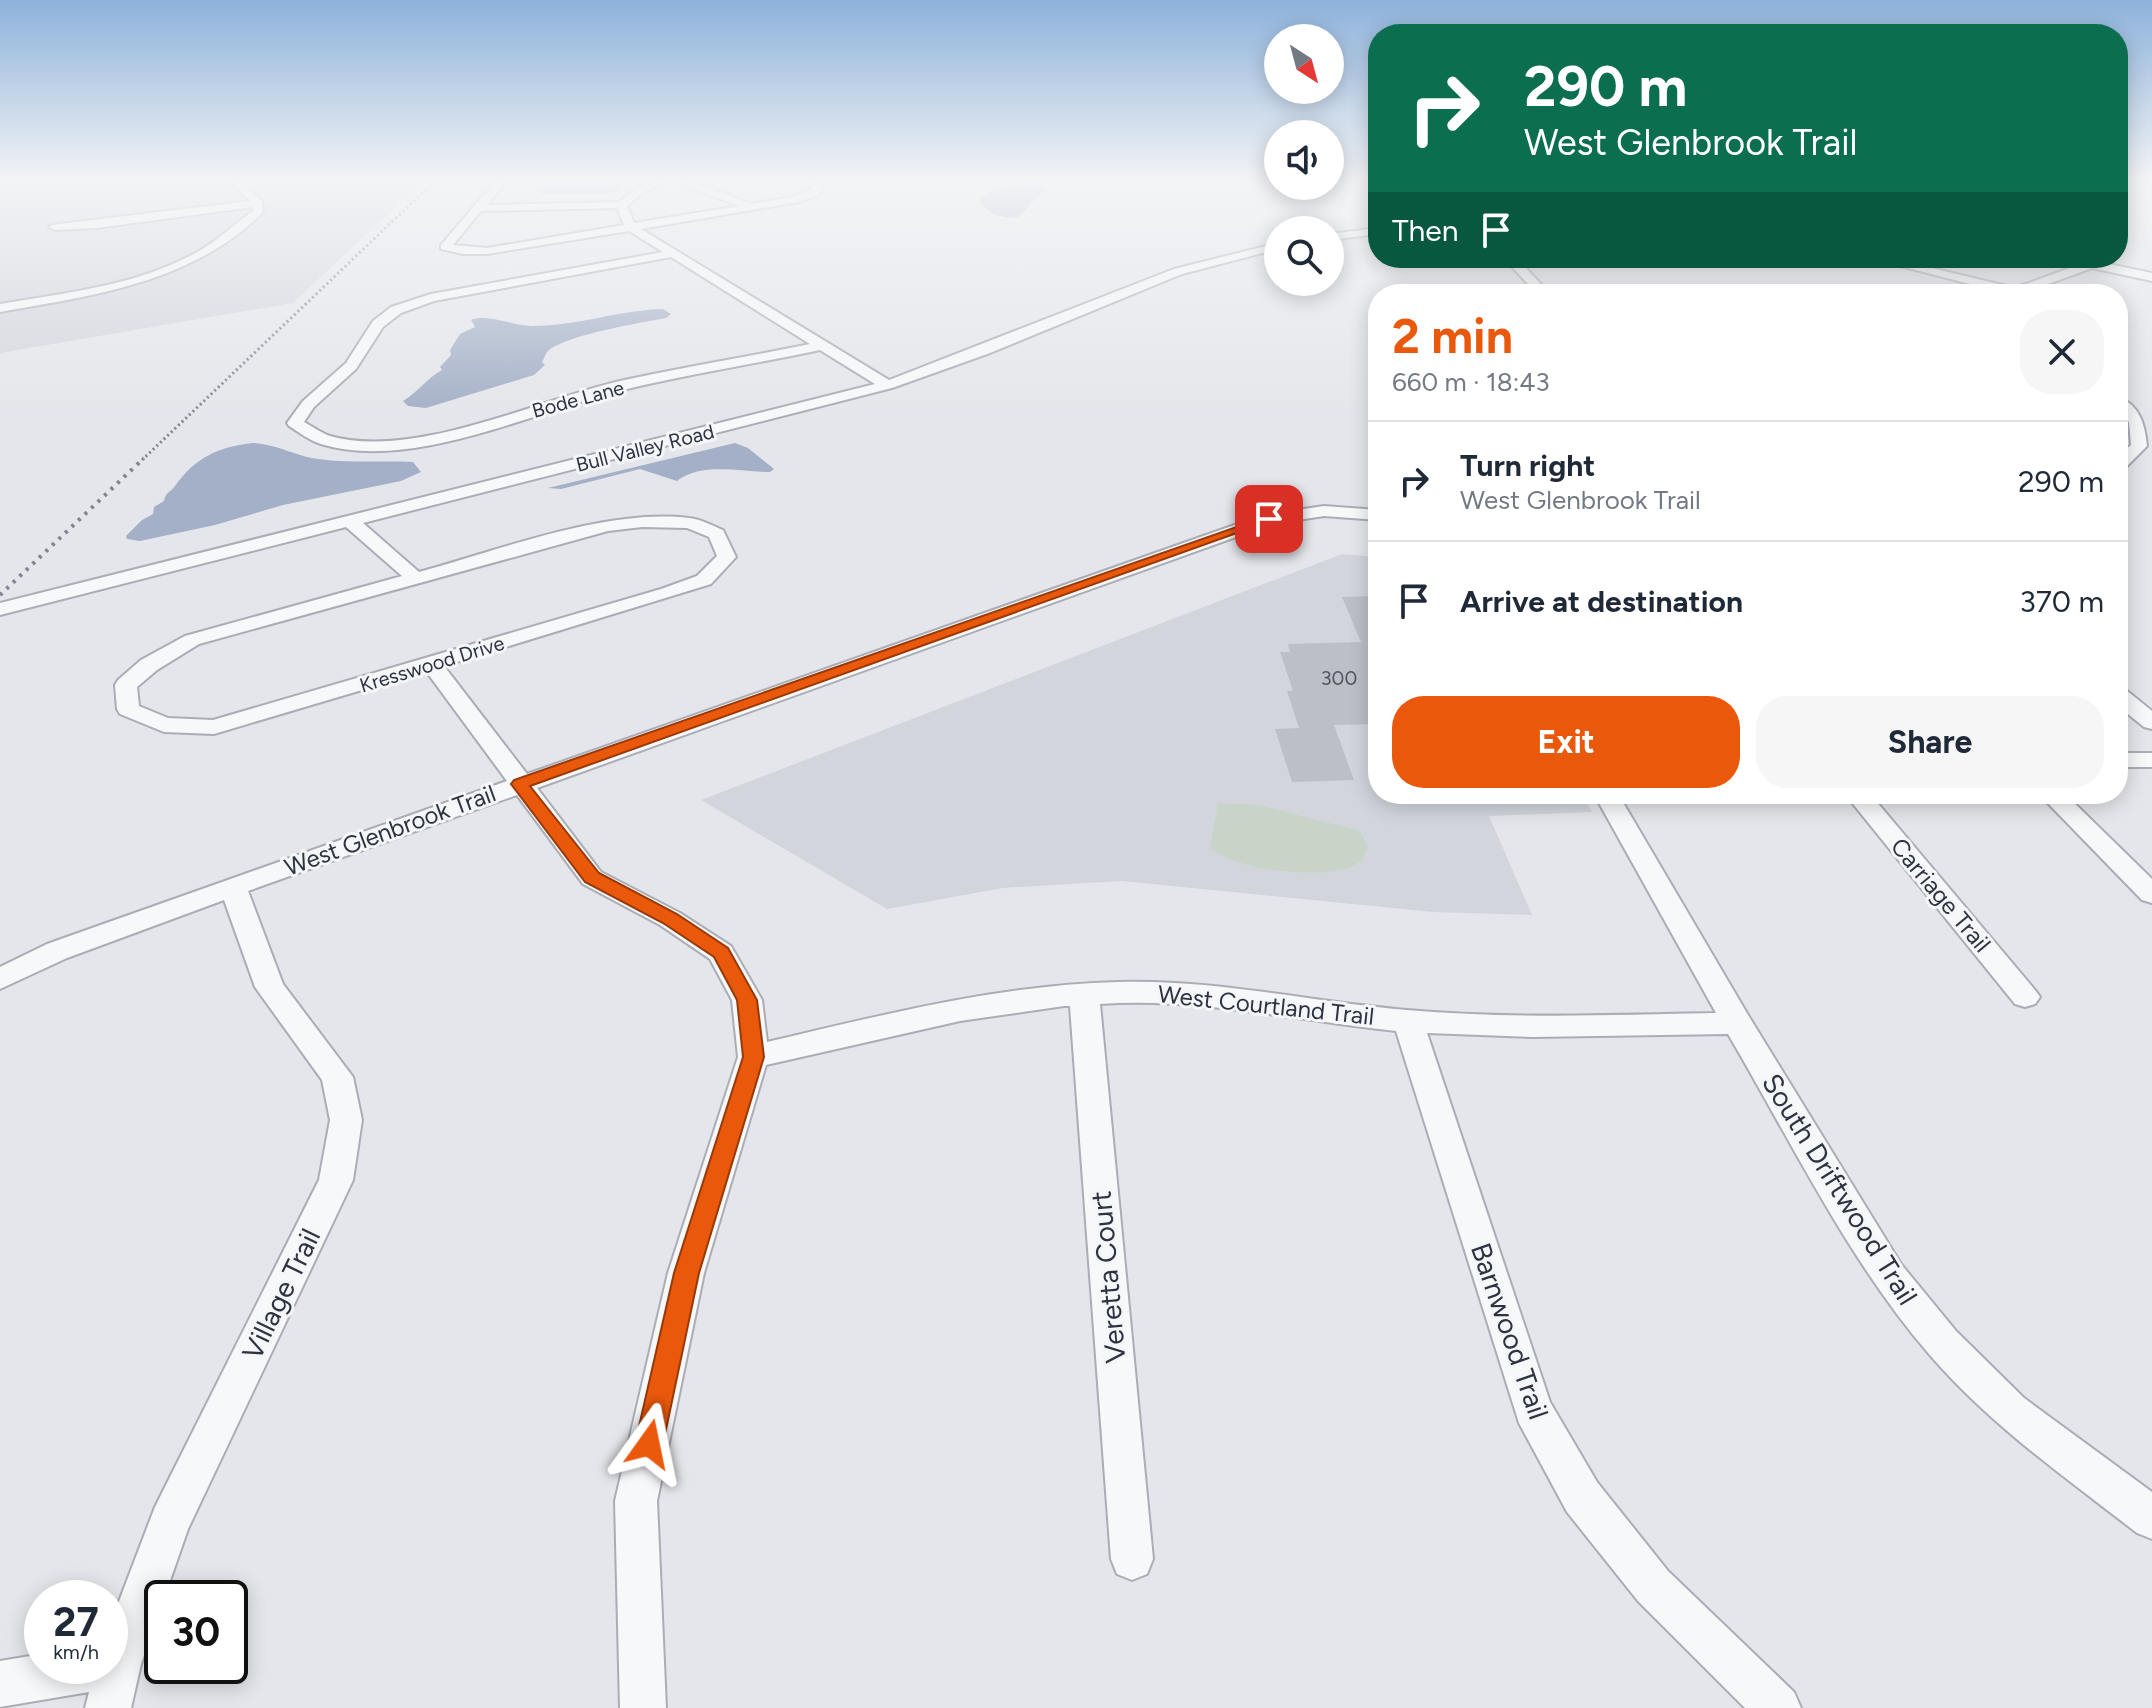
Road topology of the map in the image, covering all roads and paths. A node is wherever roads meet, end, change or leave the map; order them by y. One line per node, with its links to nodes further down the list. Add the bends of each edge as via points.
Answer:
1 (193, 259): 13 (street, via 109,289)
2 (643, 259): 14 (street, Bode Lane, via 431,298 396,310 378,324 351,366 308,404 295,423 308,435 332,442 386,446 460,434 618,387)
3 (683, 259): 14 (street)
4 (1222, 259): 16 (street, Bull Valley Road)
5 (1519, 268): 10 (street)
6 (1917, 268): 11 (street)
7 (2081, 268): 12 (street)
8 (2110, 268): 9 (street)
9 (2152, 277)
10 (1535, 284)
11 (1983, 284)
12 (2043, 284)
13 (0, 308)
14 (823, 345): 15 (street)
15 (838, 354): 16 (street); 17 (street)
16 (908, 379): 17 (street, Bull Valley Road)
17 (887, 385): 22 (street, Bull Valley Road)
18 (2128, 412): 19 (street, via 2137,421 2139,446)
19 (2128, 456)
20 (1368, 514): 30 (street, West Glenbrook Trail, via 1324,511 1269,519)
21 (351, 522): 22 (street, Bull Valley Road); 23 (street); 24 (street, Bull Valley Road)
22 (389, 527): 23 (street)
23 (416, 579): 25 (street, Kresswood Drive, via 192,640 126,685 128,709 164,725 214,727); 25 (street, Kresswood Drive, via 607,526 642,522 690,523 717,534 727,557 704,580)
24 (0, 609)
25 (431, 664): 30 (street)
26 (2128, 703): 27 (street)
27 (2152, 722)
28 (2128, 760): 29 (street)
29 (2152, 760)
30 (520, 784): 34 (street, West Glenbrook Trail); 41 (street, via 592,878 721,953 747,1000)
31 (1612, 804): 40 (street, South Driftwood Trail)
32 (1865, 804): 38 (street, Carriage Trail)
33 (2061, 804): 35 (street)
34 (233, 887): 36 (street, West Glenbrook Trail, via 57,951); 44 (street, Village Trail, via 270,987 337,1077 346,1120 336,1180 170,1522)
35 (2152, 894)
36 (0, 979)
37 (1084, 994): 39 (street, West Courtland Trail, via 1170,992); 41 (street, West Courtland Trail, via 931,1015); 43 (street, Veretta Court)
38 (2025, 997)
39 (1408, 1021): 40 (street, West Courtland Trail, via 1526,1028); 50 (street, Barnwood Trail, via 1533,1410 1582,1497 1653,1586)
40 (1737, 1023): 42 (street, South Driftwood Trail, via 1888,1275 1943,1343 2010,1411)
41 (753, 1057): 49 (street, via 686,1273 636,1501)
42 (2152, 1518)
43 (1132, 1559)
44 (128, 1626)
45 (24, 1680): 46 (street)
46 (0, 1684)
47 (110, 1684): 48 (street, Village Trail)
48 (108, 1708)
49 (643, 1708)
50 (1778, 1708)

